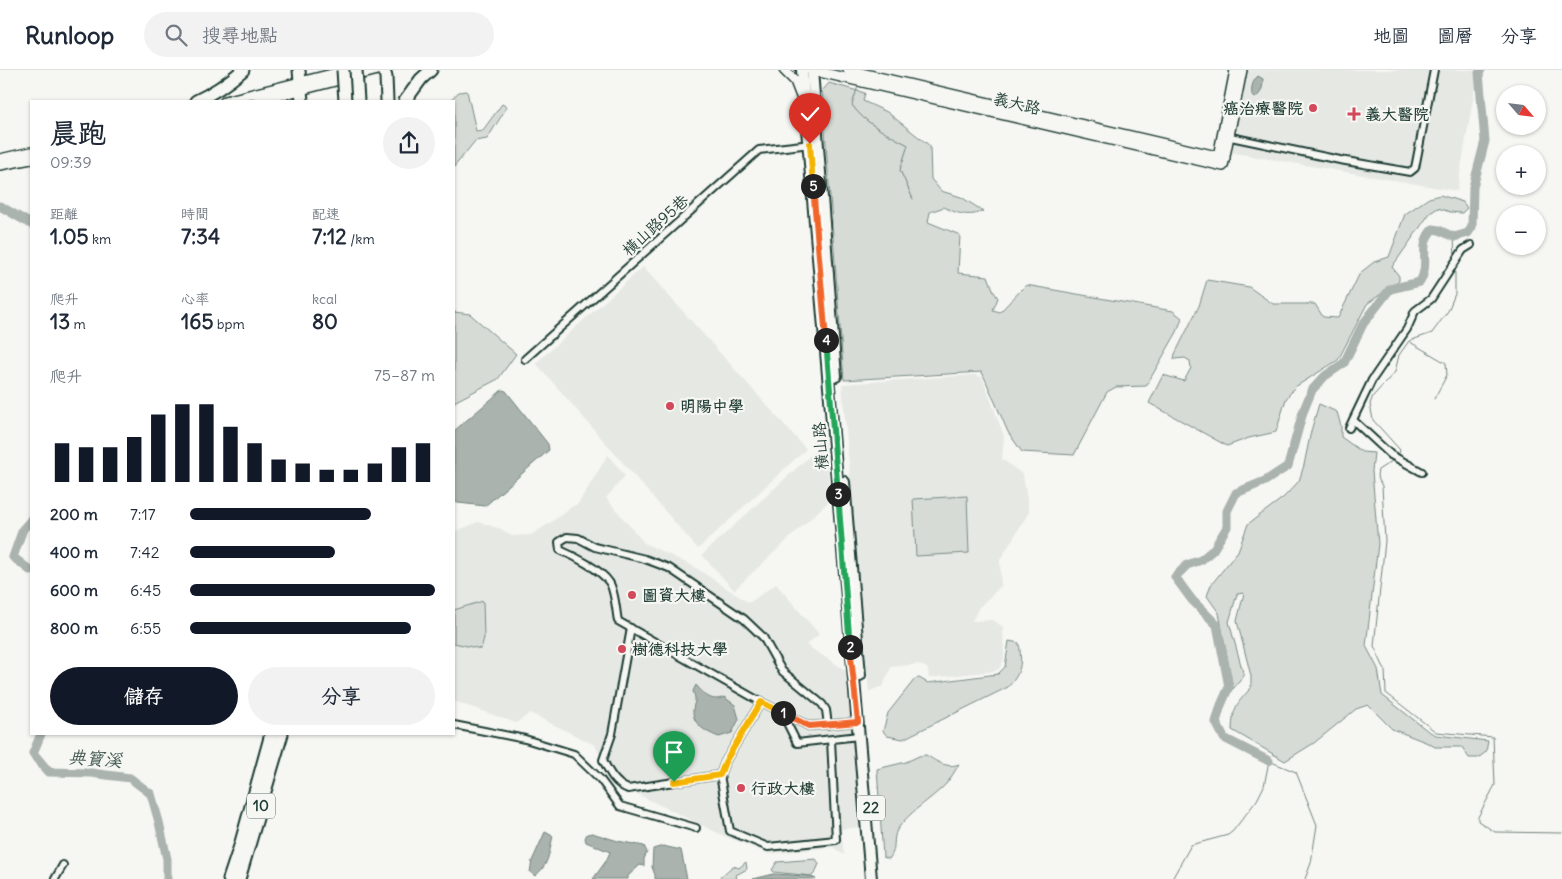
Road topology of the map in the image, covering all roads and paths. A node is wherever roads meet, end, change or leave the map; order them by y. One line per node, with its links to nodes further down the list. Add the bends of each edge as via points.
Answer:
1 (243, 70): 17 (highway)
2 (343, 70): 20 (highway, bridge)
3 (348, 70): 15 (street)
4 (356, 70): 21 (highway, bridge)
5 (378, 70): 15 (street)
6 (384, 70): 22 (highway)
7 (431, 70): 23 (highway)
8 (784, 70): 24 (street, via 800,93)
9 (802, 70): 24 (main road, 橫山路 / 22)
10 (812, 70): 16 (street, 義大路); 26 (main road, 橫山路 / 22)
11 (848, 70): 16 (street, 義大路)
12 (1235, 70): 25 (street, 義大路)
13 (1242, 70): 25 (street, 義大路)
14 (1434, 70): 25 (street, via 1415,168 1410,172)
15 (300, 86): 18 (street); 19 (street)
16 (905, 87): 25 (street, 義大路, via 1220,160)
17 (198, 100)
18 (230, 100)
19 (261, 100)
20 (345, 100)
21 (358, 100)
22 (387, 100)
23 (406, 100)
24 (805, 112): 26 (main road, 橫山路 / 22)
25 (1226, 136)
26 (814, 143): 32 (street, 橫山路95巷, via 759,150); 38 (main road, 橫山路 / 22); 52 (main road, 橫山路 / 22)
27 (30, 152): 28 (street)
28 (0, 158)
29 (30, 159): 30 (street)
30 (0, 165)
31 (1471, 245): 33 (street, via 1463,250 1431,298 1415,311 1407,329 1372,380)
32 (525, 359)
33 (1353, 420): 34 (street); 35 (street, via 1390,455)
34 (1349, 428)
35 (1422, 472)
36 (631, 628): 37 (street); 40 (street, via 618,621 610,583 597,571 560,550 559,542 566,537 578,538 595,547 645,559 669,568 698,587 744,619 763,637 782,670 822,704); 45 (street, via 612,734 602,760 621,787 628,789)
37 (761, 702): 40 (street, via 809,726); 44 (street, via 787,723 797,743); 45 (street)
38 (858, 722): 40 (street); 43 (main road, 橫山路 / 22)
39 (455, 725): 46 (street, via 574,754 600,779 620,806)
40 (828, 725)
41 (271, 735): 49 (highway, 10)
42 (282, 735): 50 (highway, 10)
43 (859, 736): 44 (street); 51 (main road, 橫山路 / 22)
44 (831, 740): 45 (street, via 836,840 768,847 730,831)
45 (720, 775)
46 (696, 828)
47 (63, 865): 48 (street)
48 (56, 879)
49 (229, 879)
50 (239, 879)
51 (871, 879)
52 (877, 879)

